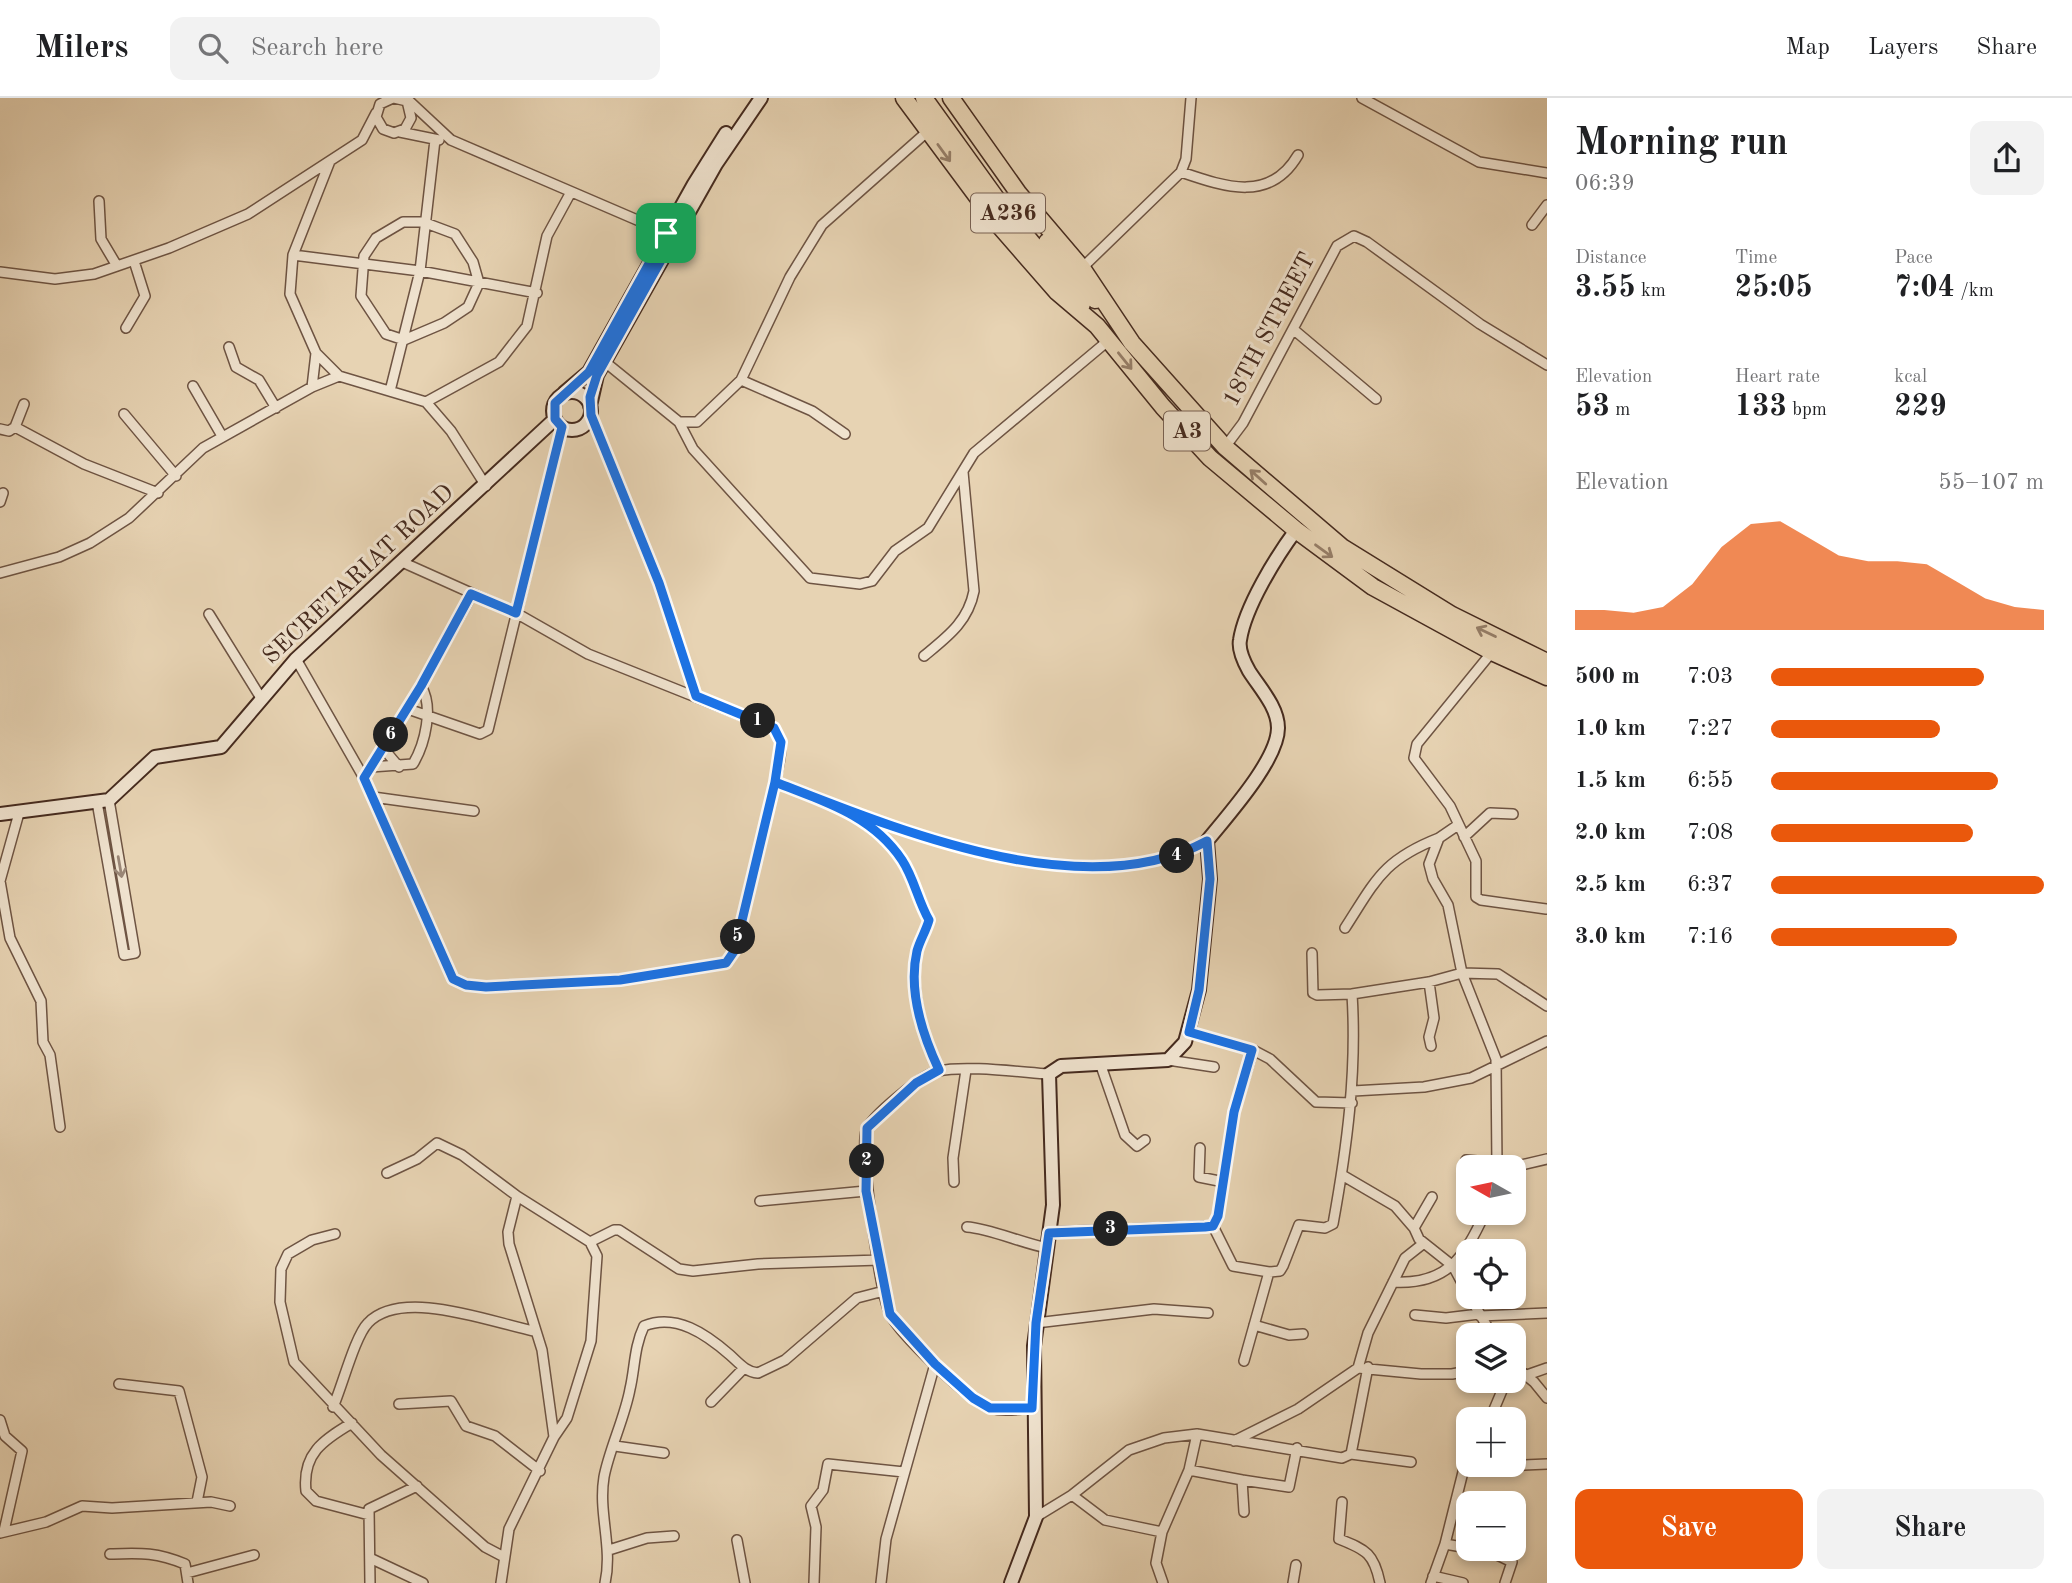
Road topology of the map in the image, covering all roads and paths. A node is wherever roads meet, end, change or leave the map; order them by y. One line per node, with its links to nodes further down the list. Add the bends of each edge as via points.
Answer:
1 (391, 98): 11 (street); 12 (street)
2 (751, 98): 28 (street, via 706,162)
3 (761, 98): 28 (street)
4 (904, 98): 14 (highway, A3)
5 (924, 98): 40 (highway, A236)
6 (940, 98): 39 (highway, A236, via 1026,216)
7 (951, 98): 29 (highway, A3, via 998,167)
8 (960, 98): 29 (highway)
9 (1191, 98): 21 (street)
10 (1363, 98): 22 (street, via 1479,162)
11 (406, 99): 15 (street, via 411,118); 18 (street)
12 (376, 113): 13 (street); 16 (street)
13 (383, 129): 15 (street); 16 (street)
14 (928, 131): 40 (highway, A3, one-way to 40, via 996,222 1057,292); 50 (street, via 809,241)
15 (400, 132): 17 (street)
16 (362, 140): 20 (street)
17 (435, 140): 18 (street); 26 (street)
18 (451, 141): 23 (street)
19 (1298, 155): 21 (street, via 1279,179 1259,188)
20 (330, 161): 30 (street); 31 (street, via 248,214)
21 (1181, 172): 34 (street)
22 (1547, 173)
23 (571, 192): 28 (street); 38 (street, via 547,236)
24 (99, 201): 33 (street, via 101,239)
25 (1547, 205): 27 (street)
26 (424, 222): 32 (street, via 403,222 376,238 364,256); 35 (street); 37 (street, via 455,234 473,262)
27 (1532, 225)
28 (670, 235): 47 (street); 54 (street, via 589,372)
29 (1054, 235): 34 (highway, A3)
30 (293, 255): 32 (street); 46 (street, via 290,294)
31 (134, 261): 33 (street); 41 (street, via 145,296)
32 (364, 265): 35 (street); 43 (street, via 361,296 386,334)
33 (117, 266): 36 (street, via 55,279)
34 (1082, 268): 39 (highway, A3)
35 (420, 271): 37 (street); 43 (street)
36 (0, 272)
37 (479, 282): 38 (street); 43 (street, via 468,307 444,324)
38 (537, 293): 56 (street, via 527,327 499,362)
39 (1116, 322): 67 (highway, A3)
40 (1097, 326): 44 (highway, A3)
41 (127, 328)
42 (1293, 329): 48 (street, 18TH STREET, via 1337,246 1354,236); 55 (street); 67 (street, 18TH STREET, via 1243,423)
43 (404, 340): 53 (street)
44 (1109, 341): 68 (street, via 974,453); 72 (highway, A3, one-way to 72, via 1210,458)
45 (229, 347): 58 (street, via 236,367 259,380)
46 (316, 353): 49 (street); 52 (street)
47 (605, 362): 59 (street, via 594,383); 61 (street)
48 (1547, 365)
49 (339, 376): 52 (street); 53 (street)
50 (741, 380): 61 (street, via 697,422); 65 (street, via 812,411)
51 (193, 386): 66 (street)
52 (312, 387): 58 (street)
53 (390, 391): 56 (street)
54 (564, 394): 59 (street, via 578,393); 62 (street, via 555,403)
55 (1376, 399)
56 (426, 402): 70 (street)
57 (24, 404): 63 (street)
58 (276, 408): 66 (street)
59 (591, 410): 62 (street, via 580,429 570,430); 84 (street, via 659,583)
60 (124, 414): 69 (street)
61 (679, 422): 68 (street, via 693,449 816,580 872,581 895,551 928,528)
62 (558, 423): 70 (street, SECRETARIAT ROAD); 76 (street)
63 (15, 427): 64 (street); 71 (street, via 84,464)
64 (0, 429)
65 (845, 434)
66 (222, 436): 69 (street, via 202,448)
67 (1225, 447): 81 (highway, A3, one-way to 67, via 1452,615 1342,547)
68 (963, 470): 79 (street, via 974,591 971,607 958,626)
69 (176, 476): 71 (street)
70 (486, 486): 73 (street, SECRETARIAT ROAD)
71 (158, 494): 74 (street, via 90,543)
72 (1296, 530): 78 (highway, A3, one-way to 78, via 1373,587); 103 (street, via 1246,620 1239,643 1248,668 1275,711 1276,740 1252,784)
73 (402, 562): 75 (street); 80 (street, SECRETARIAT ROAD)
74 (0, 573)
75 (471, 594): 76 (street); 83 (street)
76 (516, 613): 84 (street, via 588,654); 87 (street, via 488,730 480,734)
77 (209, 614): 85 (street)
78 (1492, 652): 82 (highway, A3); 100 (street, via 1413,750)
79 (924, 656)
80 (296, 659): 85 (street, SECRETARIAT ROAD); 91 (street)
81 (1547, 662)
82 (1547, 677)
83 (421, 686): 86 (street); 87 (street)
84 (696, 696): 92 (street, via 774,728 781,742)
85 (261, 698): 94 (street, SECRETARIAT ROAD, via 221,747 155,757)
86 (408, 709): 87 (street); 88 (street)
87 (427, 716): 90 (street, via 418,755 413,764)
88 (383, 748): 89 (street); 90 (street)
89 (371, 767): 90 (street); 91 (street)
90 (399, 767)
91 (364, 778): 93 (street)
92 (775, 782): 93 (street, via 735,950 726,963 620,980 486,987 453,979); 96 (street)
93 (373, 797): 95 (street)
94 (103, 801): 94 (street, one-way to 94, via 135,953 124,955); 97 (street)
95 (474, 811)
96 (852, 812): 103 (street, via 926,839 1085,868 1180,856); 120 (street, via 904,862 929,920 916,954 916,979 922,1034)
97 (19, 813): 98 (street); 104 (street)
98 (0, 814)
99 (1513, 814): 101 (street, via 1490,813)
100 (1458, 825): 101 (street); 102 (street)
101 (1464, 837): 105 (street, via 1476,861 1476,897)
102 (1439, 838): 106 (street, via 1395,859); 108 (street, via 1430,864 1448,905)
103 (1207, 841): 112 (street, via 1210,879 1199,990)
104 (0, 881): 125 (street, via 10,938 41,1001 43,1042 50,1055)
105 (1546, 909)
106 (1345, 928)
107 (1312, 953): 110 (street, via 1313,993)
108 (1462, 972): 109 (street); 111 (street, via 1498,974); 118 (street)
109 (1429, 982): 110 (street); 114 (street, via 1434,1018)
110 (1352, 994): 123 (street)
111 (1547, 1006)
112 (1189, 1032): 115 (street); 116 (street, via 1179,1052)
113 (1547, 1041): 118 (street)
114 (1431, 1046)
115 (1252, 1050): 124 (street, via 1270,1059 1316,1102); 134 (street, via 1234,1112)
116 (1168, 1060): 117 (street); 119 (street)
117 (1100, 1063): 122 (street, via 1061,1066); 126 (street, via 1125,1135 1137,1146)
118 (1497, 1066): 123 (street, via 1430,1086); 128 (street)
119 (1214, 1067)
120 (939, 1070): 121 (street); 135 (street, via 916,1083 867,1128)
121 (966, 1070): 122 (street); 133 (street, via 953,1158)
122 (1049, 1074): 143 (street, via 1054,1205)
123 (1353, 1091): 124 (street)
124 (1352, 1103): 132 (street)
125 (60, 1127)
126 (1145, 1140)
127 (1200, 1148): 134 (street, via 1199,1177)
128 (1497, 1155)
129 (1547, 1159): 130 (street)
130 (1526, 1164)
131 (387, 1173): 136 (street, via 437,1143 462,1155)
132 (1342, 1175): 142 (street, via 1395,1206); 151 (street, via 1333,1224 1325,1228 1300,1225 1280,1271)
133 (954, 1182)
134 (1224, 1182): 140 (street)
135 (866, 1191): 138 (street); 148 (street)
136 (517, 1196): 145 (street); 162 (street, via 509,1244)
137 (1432, 1197): 142 (street)
138 (760, 1201)
139 (1479, 1225): 149 (street)
140 (1213, 1226): 143 (street); 151 (street, via 1233,1266)
141 (967, 1227): 147 (street)
142 (1414, 1228): 146 (street)
143 (1049, 1233): 147 (street)
144 (335, 1234): 175 (street, via 288,1254 281,1269 280,1302 294,1362)
145 (590, 1242): 148 (street, via 620,1230 679,1269 693,1271); 180 (street, via 597,1256 591,1341 568,1418)
146 (1424, 1243): 149 (street); 152 (street, via 1405,1258)
147 (1047, 1248): 159 (street)
148 (880, 1260): 153 (street)
149 (1453, 1266): 150 (street); 152 (street, via 1432,1279)
150 (1456, 1271)
151 (1269, 1272): 161 (street)
152 (1393, 1282): 167 (street, via 1368,1333)
153 (884, 1291): 165 (street, via 890,1314); 166 (street, via 850,1303 766,1371)
154 (1476, 1309): 158 (street)
155 (1547, 1312): 158 (street)
156 (1208, 1313): 159 (street, via 1154,1309)
157 (1415, 1315): 158 (street)
158 (1479, 1315): 160 (street)
159 (1036, 1323): 176 (street)
160 (1484, 1323)
161 (1254, 1325): 163 (street, via 1289,1335); 164 (street)
162 (534, 1331): 175 (street, via 449,1309 388,1313 369,1321 361,1334); 180 (street, via 545,1367)
163 (1303, 1334)
164 (1244, 1361)
165 (935, 1364): 176 (street, via 990,1408); 191 (street)
166 (744, 1368): 173 (street); 182 (street, via 713,1341 685,1325 644,1326)
167 (1363, 1368): 169 (street, via 1421,1374); 181 (street, via 1259,1431); 185 (street)
168 (1547, 1368): 170 (street)
169 (1456, 1372)
170 (1527, 1375): 172 (street)
171 (119, 1384): 196 (street, via 179,1391 202,1477)
172 (1547, 1398)
173 (711, 1402)
174 (399, 1404): 190 (street, via 452,1401 466,1426 495,1436)
175 (333, 1407): 178 (street)
176 (1032, 1408): 201 (street)
177 (0, 1420): 202 (street, via 5,1436 22,1451)
178 (352, 1423): 194 (street); 200 (street, via 325,1439 311,1454 306,1491 316,1501)
179 (1197, 1434): 181 (street); 189 (street); 195 (street, via 1137,1446)
180 (554, 1437): 190 (street)
181 (1233, 1441): 183 (street)
182 (615, 1446): 184 (street); 207 (street, via 604,1477)
183 (1297, 1448): 185 (street, via 1342,1458); 193 (street, via 1289,1487)
184 (664, 1452)
185 (1351, 1454): 186 (street)
186 (1411, 1462)
187 (1547, 1464): 188 (street)
188 (1526, 1465)
189 (1189, 1469): 193 (street); 203 (street)
190 (540, 1471): 210 (street, via 509,1528)
191 (904, 1472): 220 (street, via 828,1464 823,1490 811,1506 816,1527); 221 (street, via 886,1539)
192 (1463, 1477): 206 (street)
193 (1242, 1480): 199 (street)
194 (417, 1486): 200 (street, via 373,1505); 210 (street, via 485,1547)
195 (1072, 1496): 201 (street); 203 (street, via 1105,1520)
196 (197, 1502): 198 (street); 202 (street, via 82,1506 46,1522)
197 (1342, 1502): 225 (street, via 1339,1539 1360,1547 1376,1561)
198 (230, 1506)
199 (1244, 1512)
200 (369, 1515): 211 (street)
201 (1036, 1517): 222 (street)
202 (2, 1532)
203 (1162, 1532): 223 (street, via 1156,1563)
204 (674, 1536): 207 (street, via 648,1538)
205 (737, 1540): 219 (street)
206 (1445, 1544): 214 (street); 227 (street, via 1491,1552 1512,1562)
207 (609, 1550): 218 (street)
208 (110, 1554): 213 (street, via 154,1552 185,1564)
209 (254, 1555): 213 (street)
210 (504, 1557): 217 (street)
211 (372, 1559): 215 (street); 216 (street)
212 (1296, 1565): 224 (street)
213 (188, 1578)
214 (1432, 1579): 226 (street)
215 (370, 1583)
216 (423, 1583)
217 (501, 1583)
218 (605, 1583)
219 (746, 1583)
220 (814, 1583)
221 (881, 1583)
222 (1011, 1583)
223 (1163, 1583)
224 (1293, 1583)
225 (1380, 1583)
226 (1462, 1583)
227 (1505, 1583)

